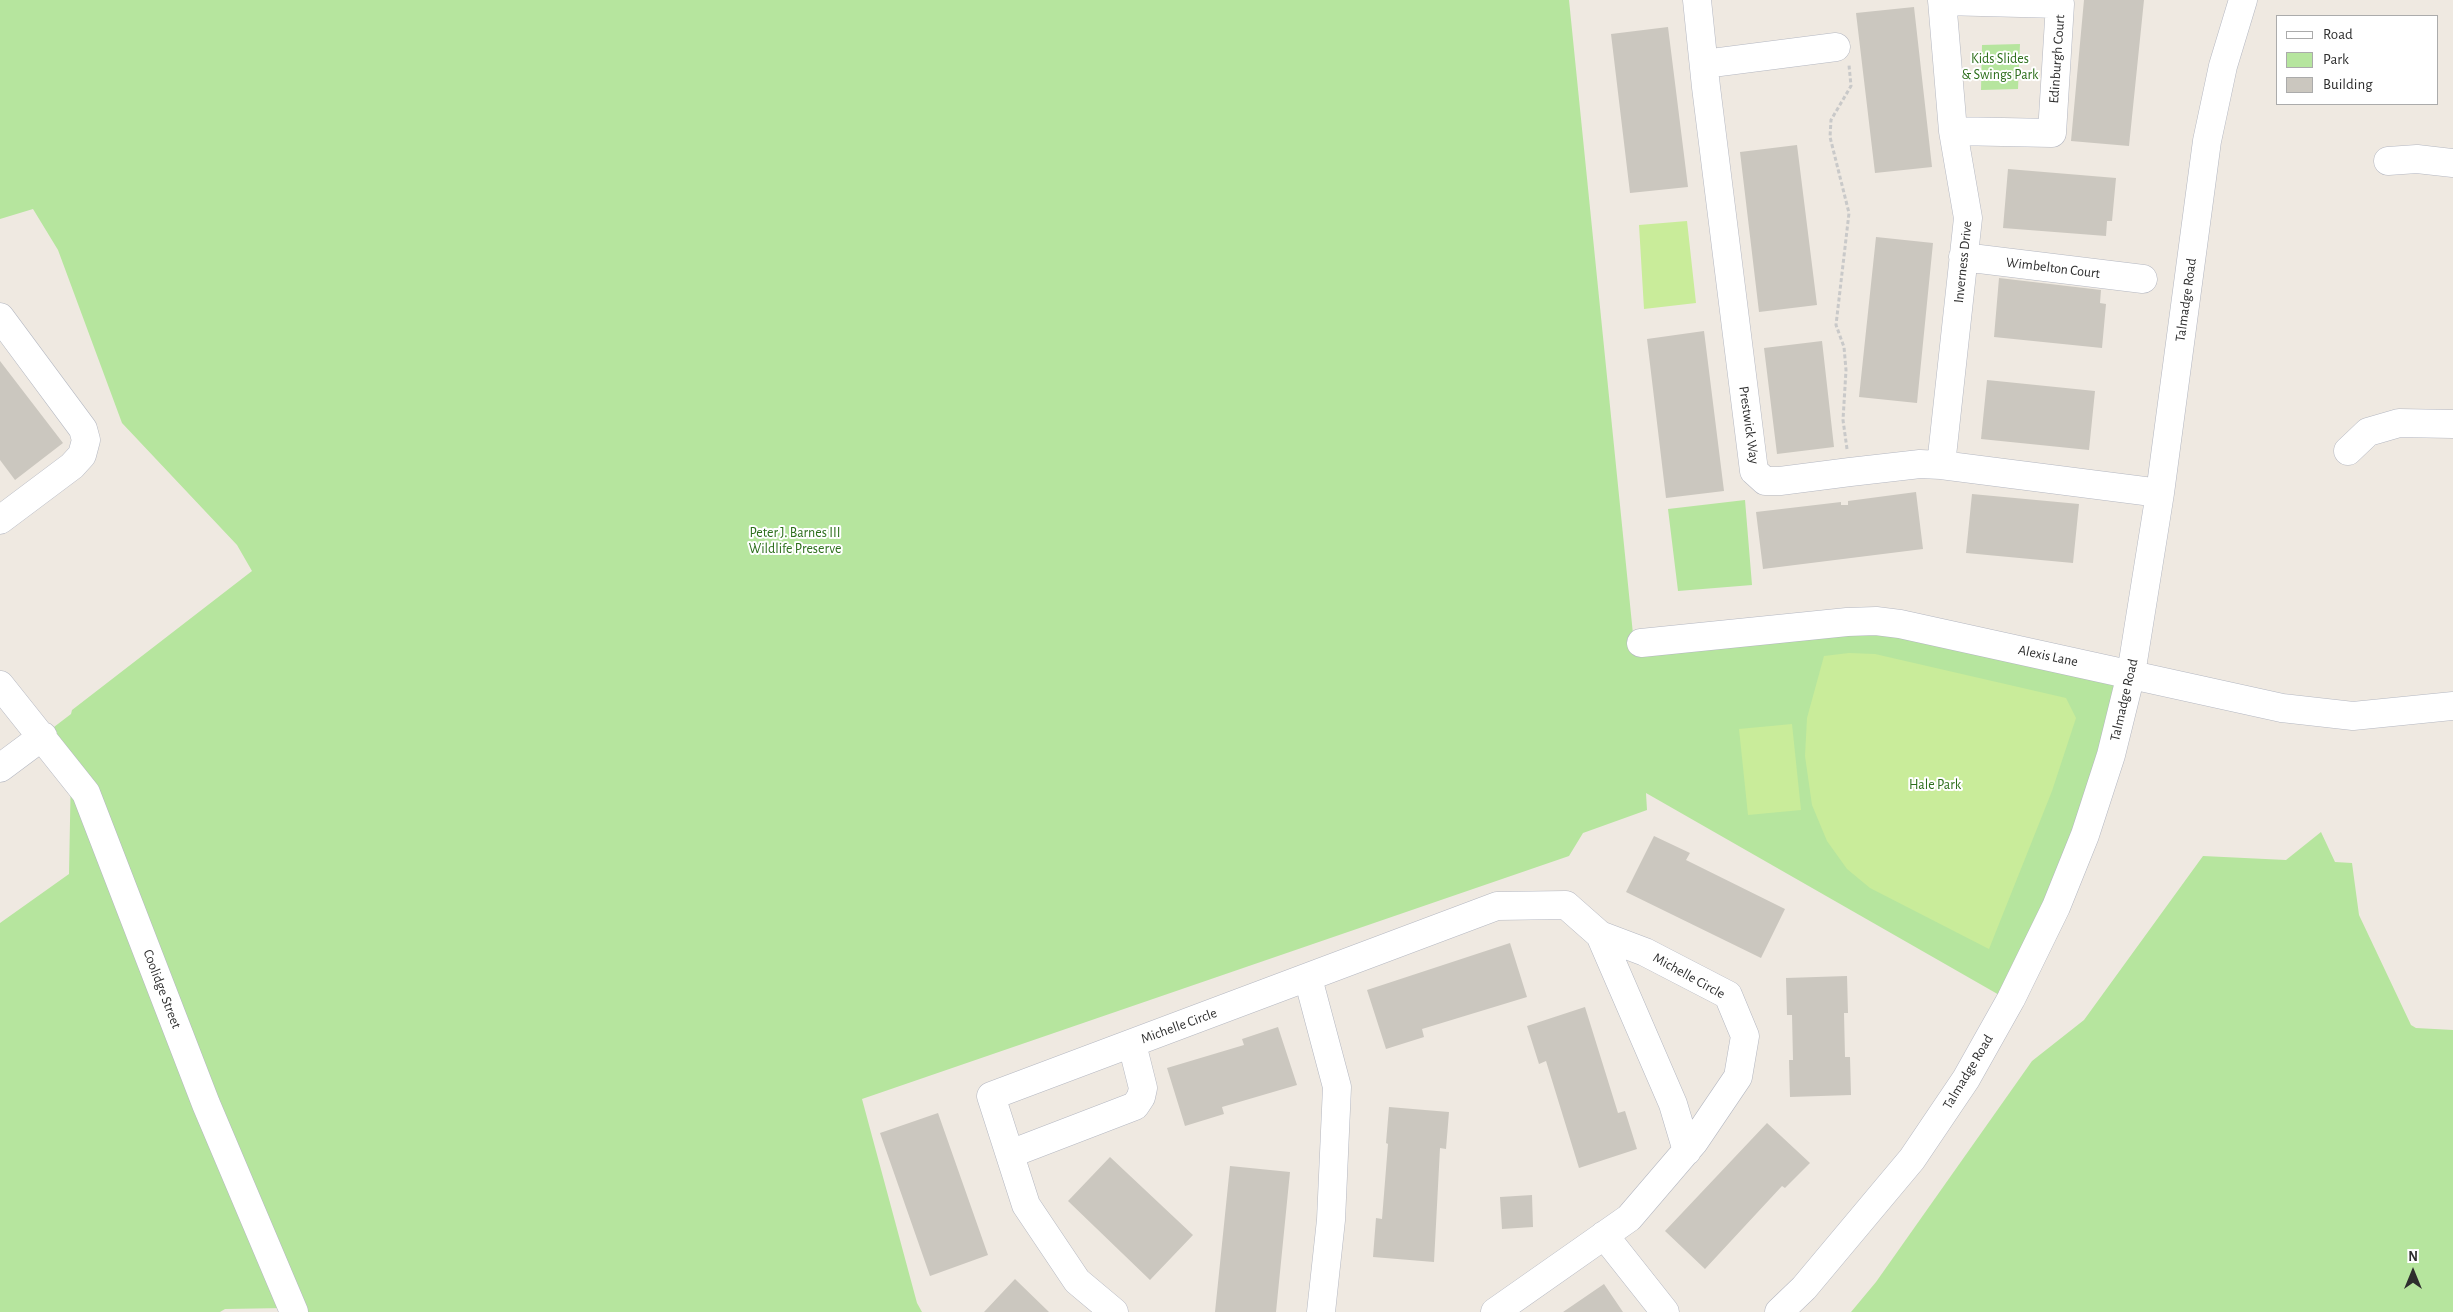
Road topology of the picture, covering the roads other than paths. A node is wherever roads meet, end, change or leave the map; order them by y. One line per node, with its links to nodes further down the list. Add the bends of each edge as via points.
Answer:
1 (1697, 0): 5 (street, Prestwick Way)
2 (1942, 0): 6 (street, Inverness Drive); 6 (street, Edinburgh Court, via 2060,4 2052,133)
3 (2243, 0): 15 (street, Talmadge Road, via 2223,66 2207,141)
4 (1836, 47): 5 (street)
5 (1704, 64): 14 (street, Prestwick Way, via 1754,470 1765,481 1780,481 1920,464)
6 (1952, 131): 9 (street, Inverness Drive, via 1968,218)
7 (2388, 161): 8 (street, via 2417,158)
8 (2453, 163)
9 (1963, 257): 10 (street, Wimbelton Court); 14 (street, Inverness Drive)
10 (2143, 279)
11 (0, 317): 16 (street, via 83,429 86,440 82,455 72,466)
12 (2453, 424): 13 (street, via 2399,423 2368,432)
13 (2348, 451)
14 (1941, 465): 15 (street, Prestwick Way)
15 (2160, 493): 18 (street, Talmadge Road)
16 (0, 520)
17 (1641, 643): 18 (street, Alexis Lane, via 1876,621)
18 (2131, 674): 20 (street, Alexis Lane, via 2282,708 2353,716); 34 (street, Talmadge Road, via 2111,755 2085,835 2056,907 2006,1007 1966,1079 1912,1159 1804,1288)
19 (0, 685): 21 (street, Coolidge Street)
20 (2453, 706)
21 (43, 736): 22 (street); 29 (street, Coolidge Street, via 86,792 206,1104)
22 (0, 768)
23 (1600, 935): 24 (street, Michelle Circle, via 1566,905 1497,906); 26 (street, Michelle Circle, via 1673,1104); 26 (street, Michelle Circle, via 1645,952 1728,995 1745,1036 1738,1077)
24 (1308, 978): 25 (street, Michelle Circle); 31 (street, via 1337,1087 1331,1220)
25 (1132, 1044): 27 (street, via 1143,1088 1134,1106); 27 (street, Michelle Circle, via 991,1096)
26 (1687, 1151): 28 (street, Michelle Circle, via 1629,1218)
27 (1010, 1154): 30 (street, Michelle Circle, via 1026,1205 1077,1281)
28 (1604, 1235): 32 (street, Michelle Circle); 33 (street)
29 (294, 1312)
30 (1114, 1312)
31 (1321, 1312)
32 (1495, 1312)
33 (1666, 1312)
34 (1779, 1312)

